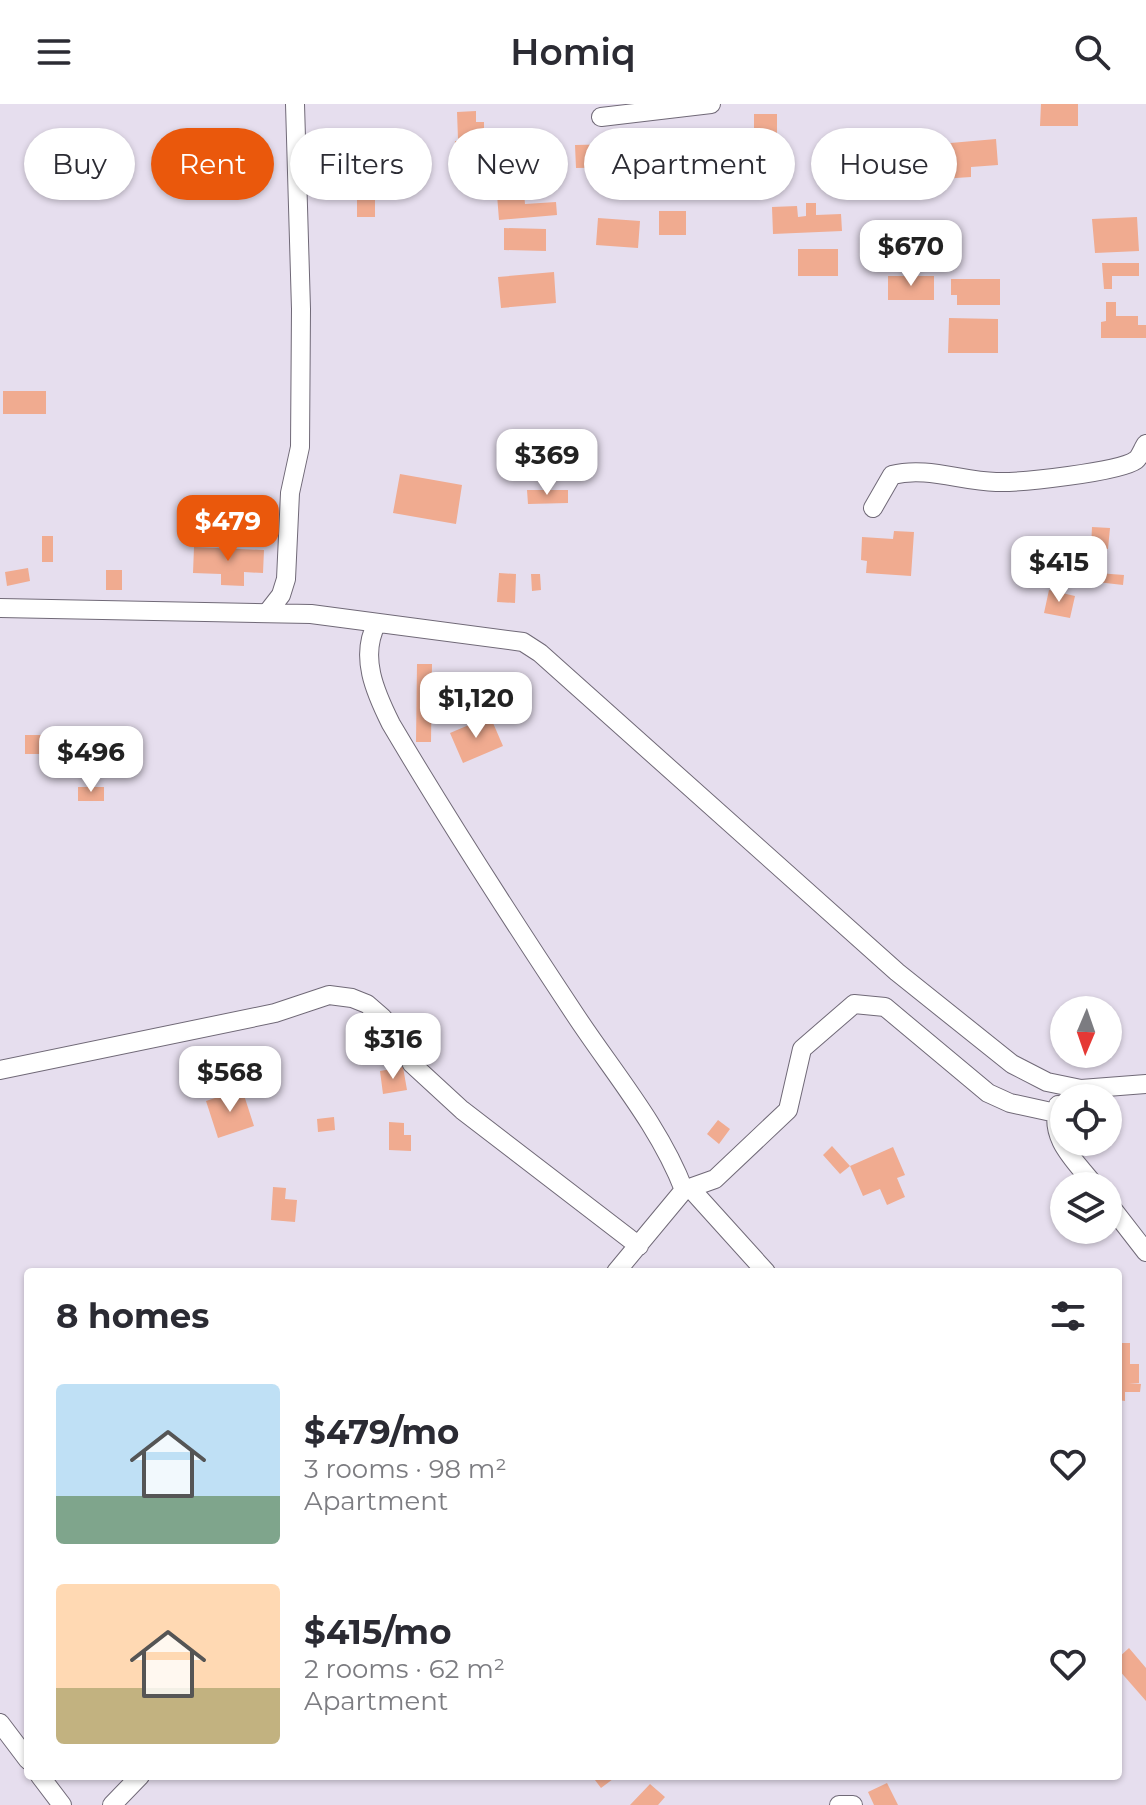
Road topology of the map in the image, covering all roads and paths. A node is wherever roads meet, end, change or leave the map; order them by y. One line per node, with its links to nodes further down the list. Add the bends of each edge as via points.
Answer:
1 (295, 104): 7 (street, via 300,447 290,493 286,579)
2 (711, 104): 3 (street)
3 (601, 117)
4 (1146, 444): 5 (street, via 1137,459 1118,466 1011,482 908,471 892,475)
5 (873, 508)
6 (0, 608): 7 (street)
7 (267, 613): 8 (street)
8 (377, 623): 10 (street, via 530,645 897,972 1012,1064); 16 (street, via 367,652 391,724 652,1127)
9 (0, 1070): 18 (street, via 275,1013 329,995 352,998 382,1017 412,1064 462,1110)
10 (1058, 1084)
11 (1146, 1084): 12 (street)
12 (1122, 1087)
13 (1050, 1112): 16 (street, via 988,1093 885,1007 854,1004 802,1049 788,1110 715,1179)
14 (1070, 1156): 15 (street)
15 (1083, 1172)
16 (687, 1190): 18 (street); 21 (street)
17 (1122, 1221): 19 (street)
18 (639, 1246): 20 (street)
19 (1146, 1252)
20 (620, 1268)
21 (762, 1268)
22 (0, 1723): 23 (street)
23 (24, 1755)
24 (43, 1780): 26 (street)
25 (136, 1780): 27 (street)
26 (62, 1805)
27 (112, 1805)
28 (839, 1805): 29 (street)
29 (853, 1805)

